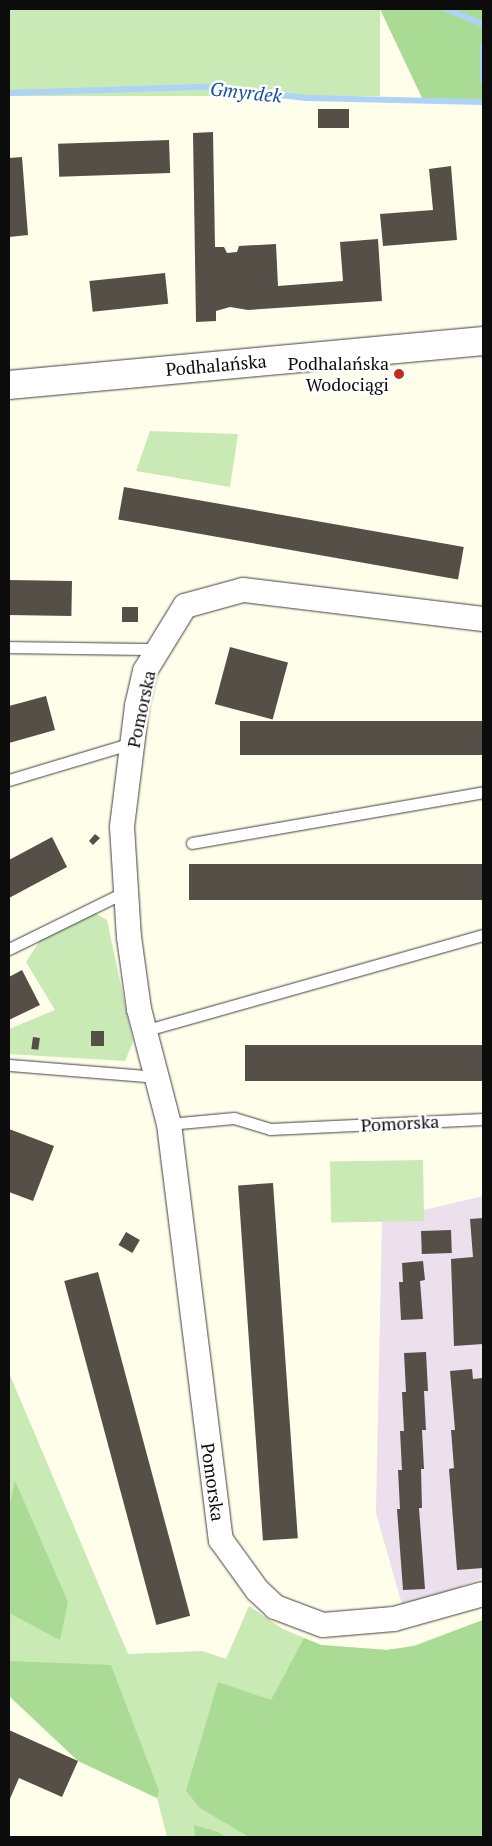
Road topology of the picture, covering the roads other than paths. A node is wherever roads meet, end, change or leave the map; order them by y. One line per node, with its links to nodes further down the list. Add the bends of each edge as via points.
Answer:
1 (483, 341): 2 (street, Podhalańska)
2 (9, 385)
3 (483, 619): 5 (street, Pomorska, via 244,590 185,606)
4 (9, 647): 5 (lane)
5 (157, 649): 6 (street, Pomorska, via 145,671)
6 (132, 743): 7 (lane); 10 (street, Pomorska, via 122,827)
7 (9, 780)
8 (483, 792): 9 (lane)
9 (192, 843)
10 (125, 892): 12 (lane); 13 (street, Pomorska, via 139,1009)
11 (483, 934): 13 (lane)
12 (9, 949)
13 (147, 1030): 15 (street, Pomorska)
14 (9, 1065): 15 (lane)
15 (160, 1078): 17 (street, Pomorska)
16 (483, 1119): 17 (lane, Pomorska, via 270,1129 234,1118)
17 (169, 1124): 18 (street, Pomorska, via 221,1540 257,1590 275,1607 323,1625 394,1619)
18 (483, 1594)

